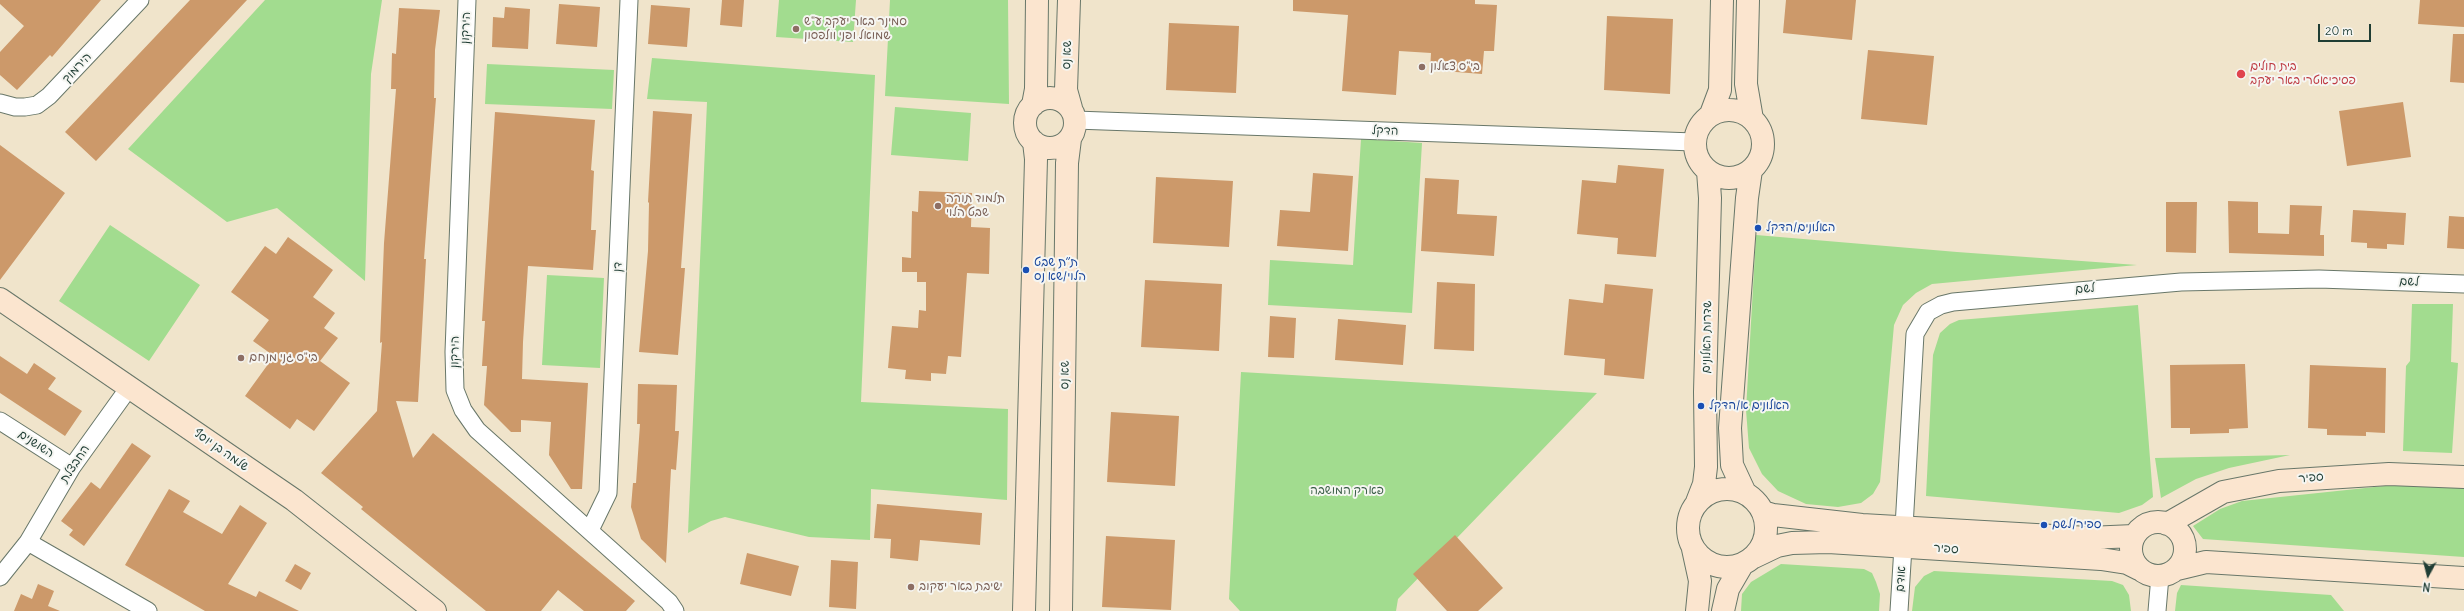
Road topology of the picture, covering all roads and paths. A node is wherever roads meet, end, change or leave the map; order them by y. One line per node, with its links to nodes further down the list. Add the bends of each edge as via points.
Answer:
1 (140, 0): 8 (street, הירמוך, via 49,96 37,104 25,107)
2 (467, 0): 27 (street, הירקון, via 454,352 455,390 463,410 477,430)
3 (629, 0): 27 (street, דן, via 608,493)
4 (1037, 0): 9 (street, via 1036,89)
5 (1069, 0): 12 (street, שא נס, via 1066,90)
6 (1722, 0): 10 (street, via 1720,90)
7 (1748, 0): 11 (street, via 1746,84)
8 (0, 103)
9 (1033, 105): 12 (street, via 1048,98 1065,103); 13 (street, via 1025,120 1027,132)
10 (1711, 114): 11 (street, via 1721,110 1732,110 1743,112); 14 (street, via 1696,131)
11 (1752, 119): 15 (street, via 1763,139 1758,162)
12 (1072, 122): 13 (street, via 1056,147 1041,146); 14 (street, הדקל); 41 (street, שא נס, via 1067,163)
13 (1034, 142): 40 (street, via 1036,159)
14 (1694, 142): 16 (street, via 1700,163)
15 (1751, 170): 16 (street, via 1741,176 1729,178); 23 (street, via 1745,213 1730,428 1732,465)
16 (1708, 171): 24 (street, שדרות האלונים, via 1710,198 1705,392 1706,467 1704,484)
17 (2464, 284): 29 (street, לשם, via 2319,279 2181,282 1941,305 1928,312 1919,324 1913,347)
18 (0, 299): 19 (street, שלמה בן יוסף)
19 (128, 389): 21 (street, החבצלת); 38 (street, שלמה בן יוסף, via 294,500)
20 (0, 421): 21 (street, השושנים)
21 (72, 467): 30 (street, החבצלת)
22 (2464, 477): 26 (street, ספיר, via 2389,474 2279,481 2223,492)
23 (1745, 493): 24 (street, via 1719,489); 25 (street, via 1756,501)
24 (1697, 502): 31 (street, via 1688,525)
25 (1763, 512): 29 (street, ספיר, via 1773,516); 32 (street, via 1766,536 1762,547)
26 (2167, 524): 28 (street, via 2152,523); 34 (street, via 2175,528 2184,544 2183,557)
27 (590, 530): 39 (street, הירקון, via 669,602)
28 (2134, 536): 29 (street, ספיר); 33 (street, via 2131,553)
29 (1903, 537): 32 (street, ספיר, via 1792,543 1777,546); 33 (street, ספיר, via 2101,559); 44 (street, אודם)
30 (28, 542): 35 (street, החבצלת); 37 (street)
31 (1693, 549): 32 (street, via 1710,563 1731,567); 42 (street, via 1700,581)
32 (1748, 561): 43 (street, via 1728,589)
33 (2139, 569): 34 (street, via 2152,576)
34 (2168, 573): 36 (street, via 2206,562); 45 (street)
35 (0, 577)
36 (2464, 578)
37 (148, 611)
38 (435, 611)
39 (675, 611)
40 (1024, 611)
41 (1061, 611)
42 (1697, 611)
43 (1723, 611)
44 (1899, 611)
45 (2158, 611)

